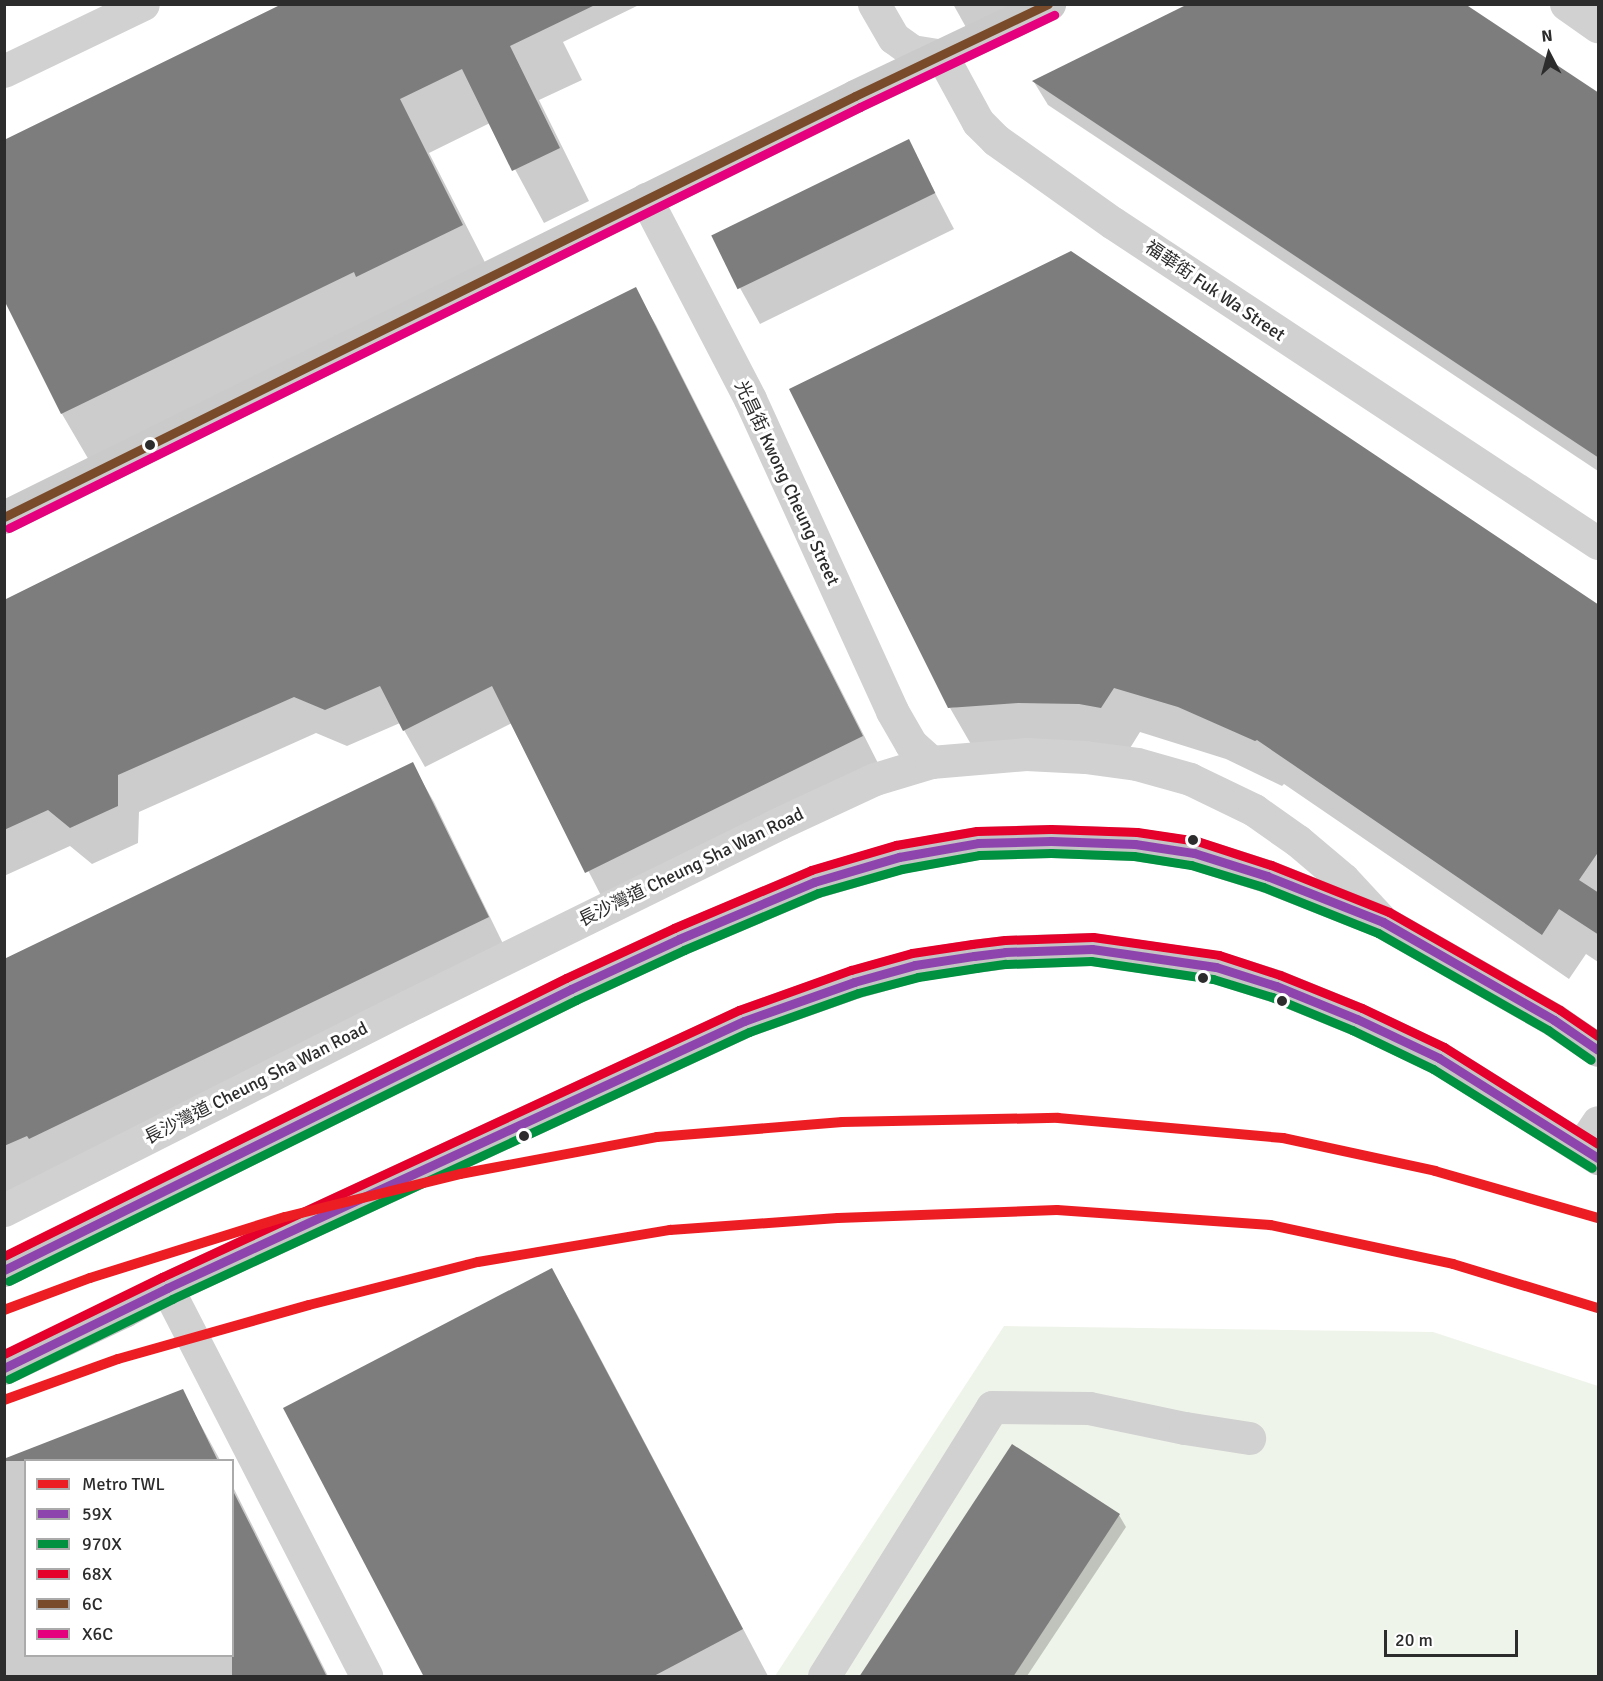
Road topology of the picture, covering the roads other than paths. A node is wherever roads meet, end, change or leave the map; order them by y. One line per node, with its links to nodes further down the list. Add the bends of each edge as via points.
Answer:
1 (143, 4): 7 (street)
2 (874, 4): 6 (street, via 894,38 912,51)
3 (1049, 4): 6 (main road)
4 (1566, 4): 5 (street)
5 (1599, 26)
6 (942, 56): 8 (main road); 10 (street, 福華街 Fuk Wa Street, via 978,122 996,140 1132,236)
7 (4, 71)
8 (646, 199): 9 (main road); 11 (street, 光昌街 Kwong Cheung Street, via 750,399 892,711 911,744)
9 (4, 517)
10 (1599, 543)
11 (931, 762): 12 (street, 長沙灣道 Cheung Sha Wan Road, via 1026,754 1084,757 1137,764 1190,780 1254,810 1298,841 1343,879); 15 (street, 長沙灣道 Cheung Sha Wan Road, via 875,779 780,823 405,1006)
12 (1383, 922): 13 (main road, 長沙灣道 Cheung Sha Wan Road); 16 (main road, 長沙灣道 Cheung Sha Wan Road, via 1268,876 1194,853 1135,844 978,843 899,857 814,882 657,949)
13 (1599, 1050)
14 (1593, 1143): 17 (main road, via 1439,1058 1276,986 1216,967 1092,949 1005,952 915,965 744,1021)
15 (4, 1210)
16 (4, 1270)
17 (167, 1288): 18 (main road); 20 (street)
18 (4, 1368)
19 (1249, 1438): 21 (street, via 1089,1408 992,1407)
20 (366, 1677)
21 (824, 1677)

